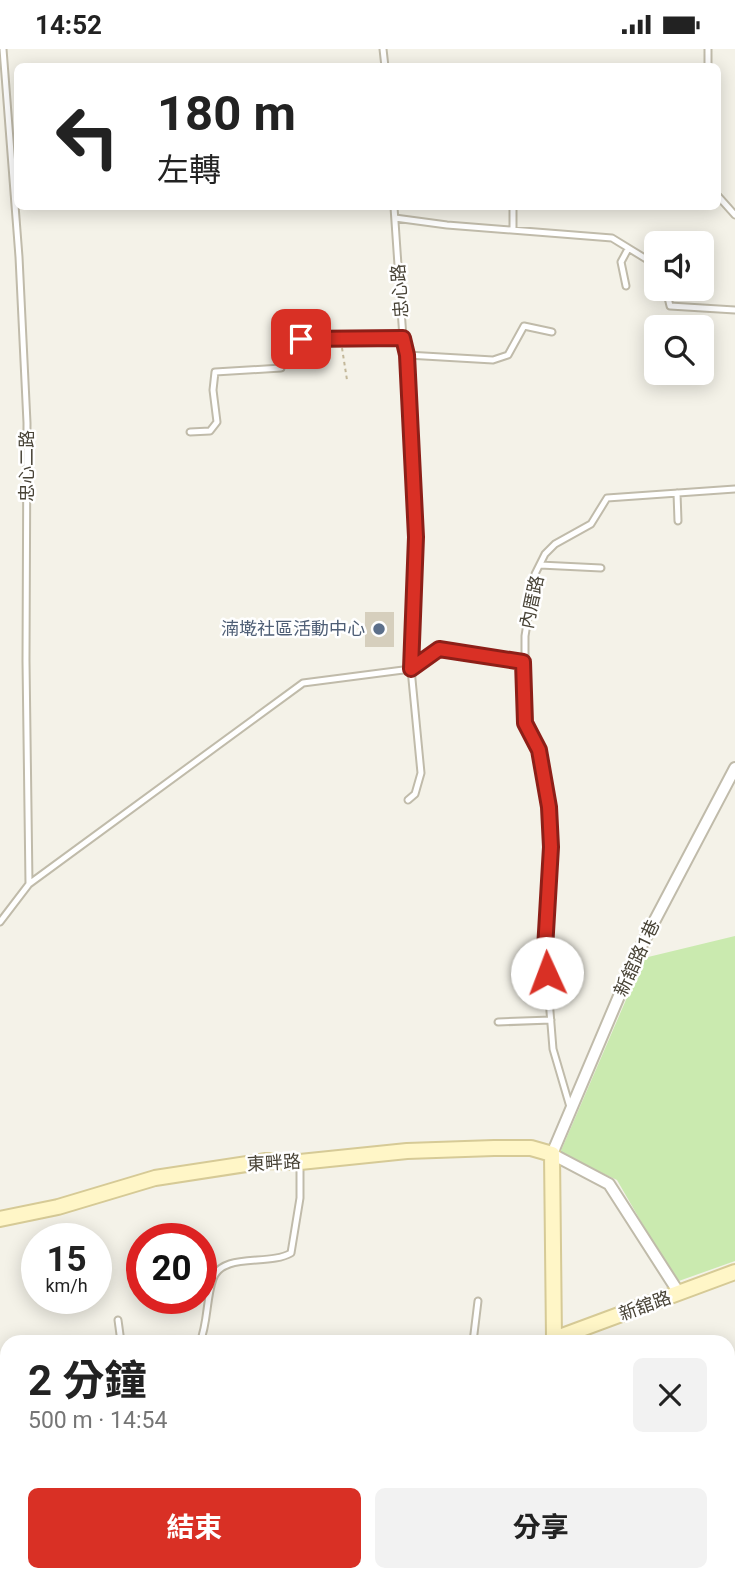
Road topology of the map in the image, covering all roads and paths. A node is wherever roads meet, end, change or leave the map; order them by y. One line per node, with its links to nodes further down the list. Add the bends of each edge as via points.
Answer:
1 (3, 49): 2 (lane, 忠心二路)
2 (14, 192)
3 (721, 199): 7 (lane)
4 (15, 210): 30 (lane, 忠心二路, via 27,423)
5 (394, 210): 8 (lane, 忠心路)
6 (513, 210): 9 (lane)
7 (735, 215)
8 (395, 218): 9 (lane); 16 (lane, 忠心路)
9 (513, 230): 10 (lane, via 612,237)
10 (628, 249): 11 (lane); 12 (lane, via 621,262)
11 (644, 258)
12 (626, 286)
13 (669, 301): 14 (lane, via 670,306)
14 (735, 310)
15 (552, 332): 18 (lane, via 524,326 508,355 493,360)
16 (403, 338): 17 (lane); 18 (lane, 忠心路)
17 (341, 340): 19 (path); 20 (lane, via 282,339 281,368 215,372 217,422 210,431)
18 (407, 355): 27 (lane, 忠心路, via 416,537)
19 (347, 380)
20 (190, 432)
21 (735, 489): 22 (lane, 內厝路)
22 (677, 493): 23 (lane); 24 (lane, 內厝路, via 607,498 591,524 555,544)
23 (678, 521)
24 (540, 565): 25 (lane); 26 (lane, 內厝路, via 530,599)
25 (601, 568)
26 (523, 662): 27 (lane, via 439,649); 32 (lane, 內厝路, via 525,723 539,750 549,807 545,949)
27 (411, 669): 29 (lane, 忠心路, via 421,773 415,794); 30 (lane, via 303,683)
28 (735, 768): 34 (street, 新舘路1巷, via 636,956)
29 (408, 800)
30 (30, 884): 31 (lane)
31 (0, 922)
32 (551, 1020): 33 (lane); 34 (lane, 內厝路, via 553,1049)
33 (498, 1022)
34 (571, 1110): 35 (street, 新舘路1巷)
35 (552, 1154): 36 (street, 東畔路, via 531,1148 428,1150); 39 (street, via 609,1184); 45 (street)
36 (300, 1163): 37 (street, 東畔路, via 266,1161 155,1178); 43 (lane, via 291,1253 280,1259 230,1262 218,1269)
37 (0, 1219)
38 (735, 1272): 39 (street, 新舘路)
39 (680, 1293): 46 (street, 新舘路)
40 (478, 1301): 44 (lane)
41 (118, 1320): 42 (lane)
42 (120, 1335)
43 (201, 1335)
44 (474, 1335)
45 (550, 1335)
46 (566, 1335)

